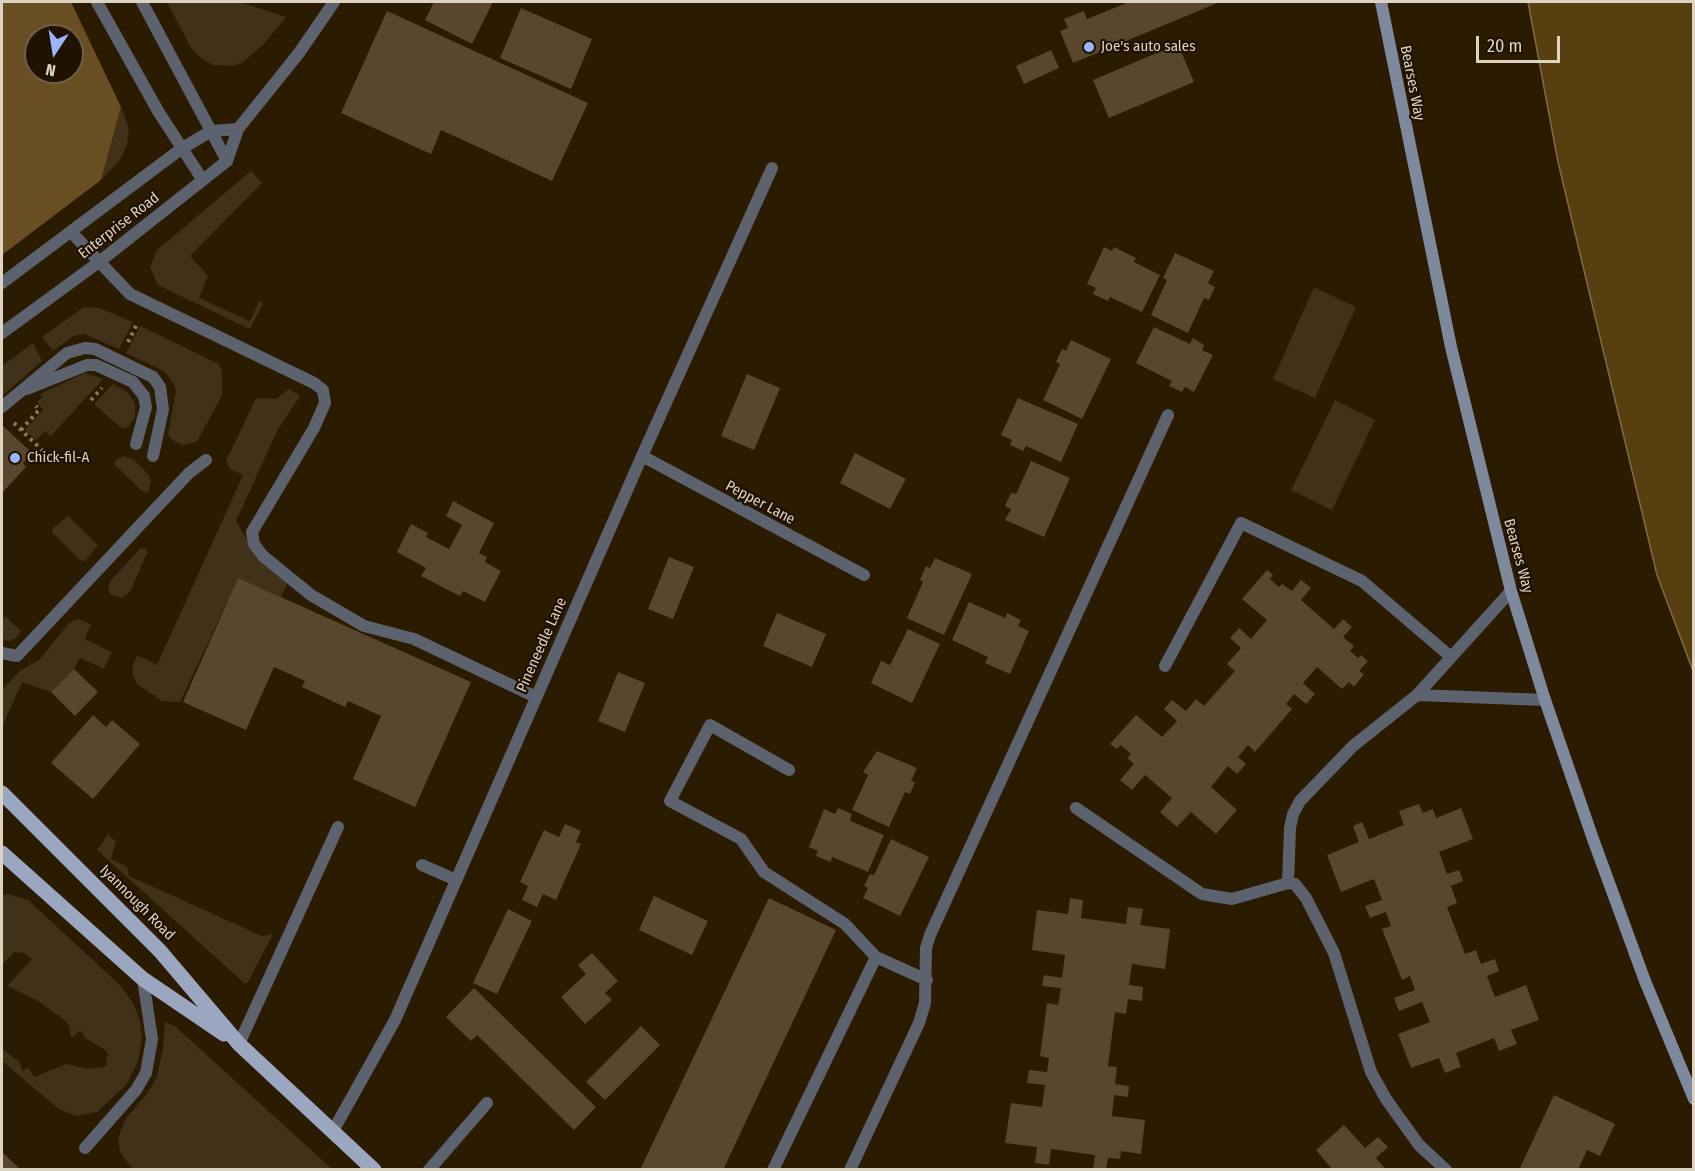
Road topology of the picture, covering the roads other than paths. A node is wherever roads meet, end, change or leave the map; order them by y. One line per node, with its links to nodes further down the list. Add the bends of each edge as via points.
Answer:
1 (97, 2): 7 (street)
2 (142, 2): 6 (street)
3 (334, 2): 5 (street)
4 (1382, 2): 23 (main road, Bearses Way, via 1450,347)
5 (238, 129): 6 (street, Enterprise Road); 8 (street)
6 (212, 131): 7 (street, Enterprise Road); 8 (street)
7 (181, 149): 10 (street); 11 (street, Enterprise Road)
8 (226, 161): 10 (street, Enterprise Road)
9 (772, 168): 20 (street, Pineneedle Lane)
10 (202, 179): 12 (street, Enterprise Road)
11 (71, 232): 12 (street); 13 (street, Enterprise Road)
12 (99, 262): 14 (street, Enterprise Road); 28 (street, via 130,294 323,390 325,404 314,428 252,532 254,544 263,556 311,595 364,626 414,639)
13 (2, 283)
14 (2, 333)
15 (26, 395): 16 (street); 18 (street, via 81,366 96,365 133,382 144,396 145,419); 19 (street, via 49,366 75,349 95,349 145,373 160,387 163,409)
16 (3, 411)
17 (1168, 415): 40 (street, via 930,935 926,948)
18 (136, 444)
19 (153, 456)
20 (642, 456): 22 (street, Pepper Lane); 28 (street, Pineneedle Lane)
21 (206, 460): 24 (street, via 189,473 17,656)
22 (864, 575)
23 (1511, 591): 25 (street); 29 (main road, Bearses Way)
24 (2, 653)
25 (1451, 657): 26 (street, via 1362,581 1241,523); 27 (street)
26 (1165, 666)
27 (1417, 695): 29 (street); 37 (street, via 1353,746 1300,801 1290,828)
28 (536, 697): 36 (street, Pineneedle Lane)
29 (1545, 700): 42 (main road, Bearses Way, via 1641,970)
30 (789, 770): 38 (street, via 710,725 670,801 741,839 764,872 845,924)
31 (2, 794): 41 (main road, Iyannough Road, via 160,951)
32 (1076, 808): 37 (street, via 1202,894 1232,899)
33 (338, 827): 41 (street)
34 (2, 853): 39 (main road, Iyannough Road)
35 (422, 865): 36 (street)
36 (456, 880): 44 (street, Pineneedle Lane, via 395,1020)
37 (1288, 883): 52 (street, via 1295,884 1306,898 1334,952 1371,1072 1419,1145)
38 (876, 957): 40 (street); 50 (street)
39 (143, 979): 41 (main road, Iyannough Road); 45 (street, via 152,1039 146,1073)
40 (927, 980): 51 (street, via 919,1023)
41 (238, 1044): 44 (main road, Iyannough Road)
42 (1694, 1099)
43 (487, 1103): 49 (street)
44 (333, 1131): 46 (main road, Iyannough Road)
45 (85, 1148)
46 (356, 1153): 47 (street); 48 (main road, Iyannough Road)
47 (364, 1170)
48 (374, 1170)
49 (429, 1170)
50 (773, 1170)
51 (850, 1170)
52 (1446, 1170)

